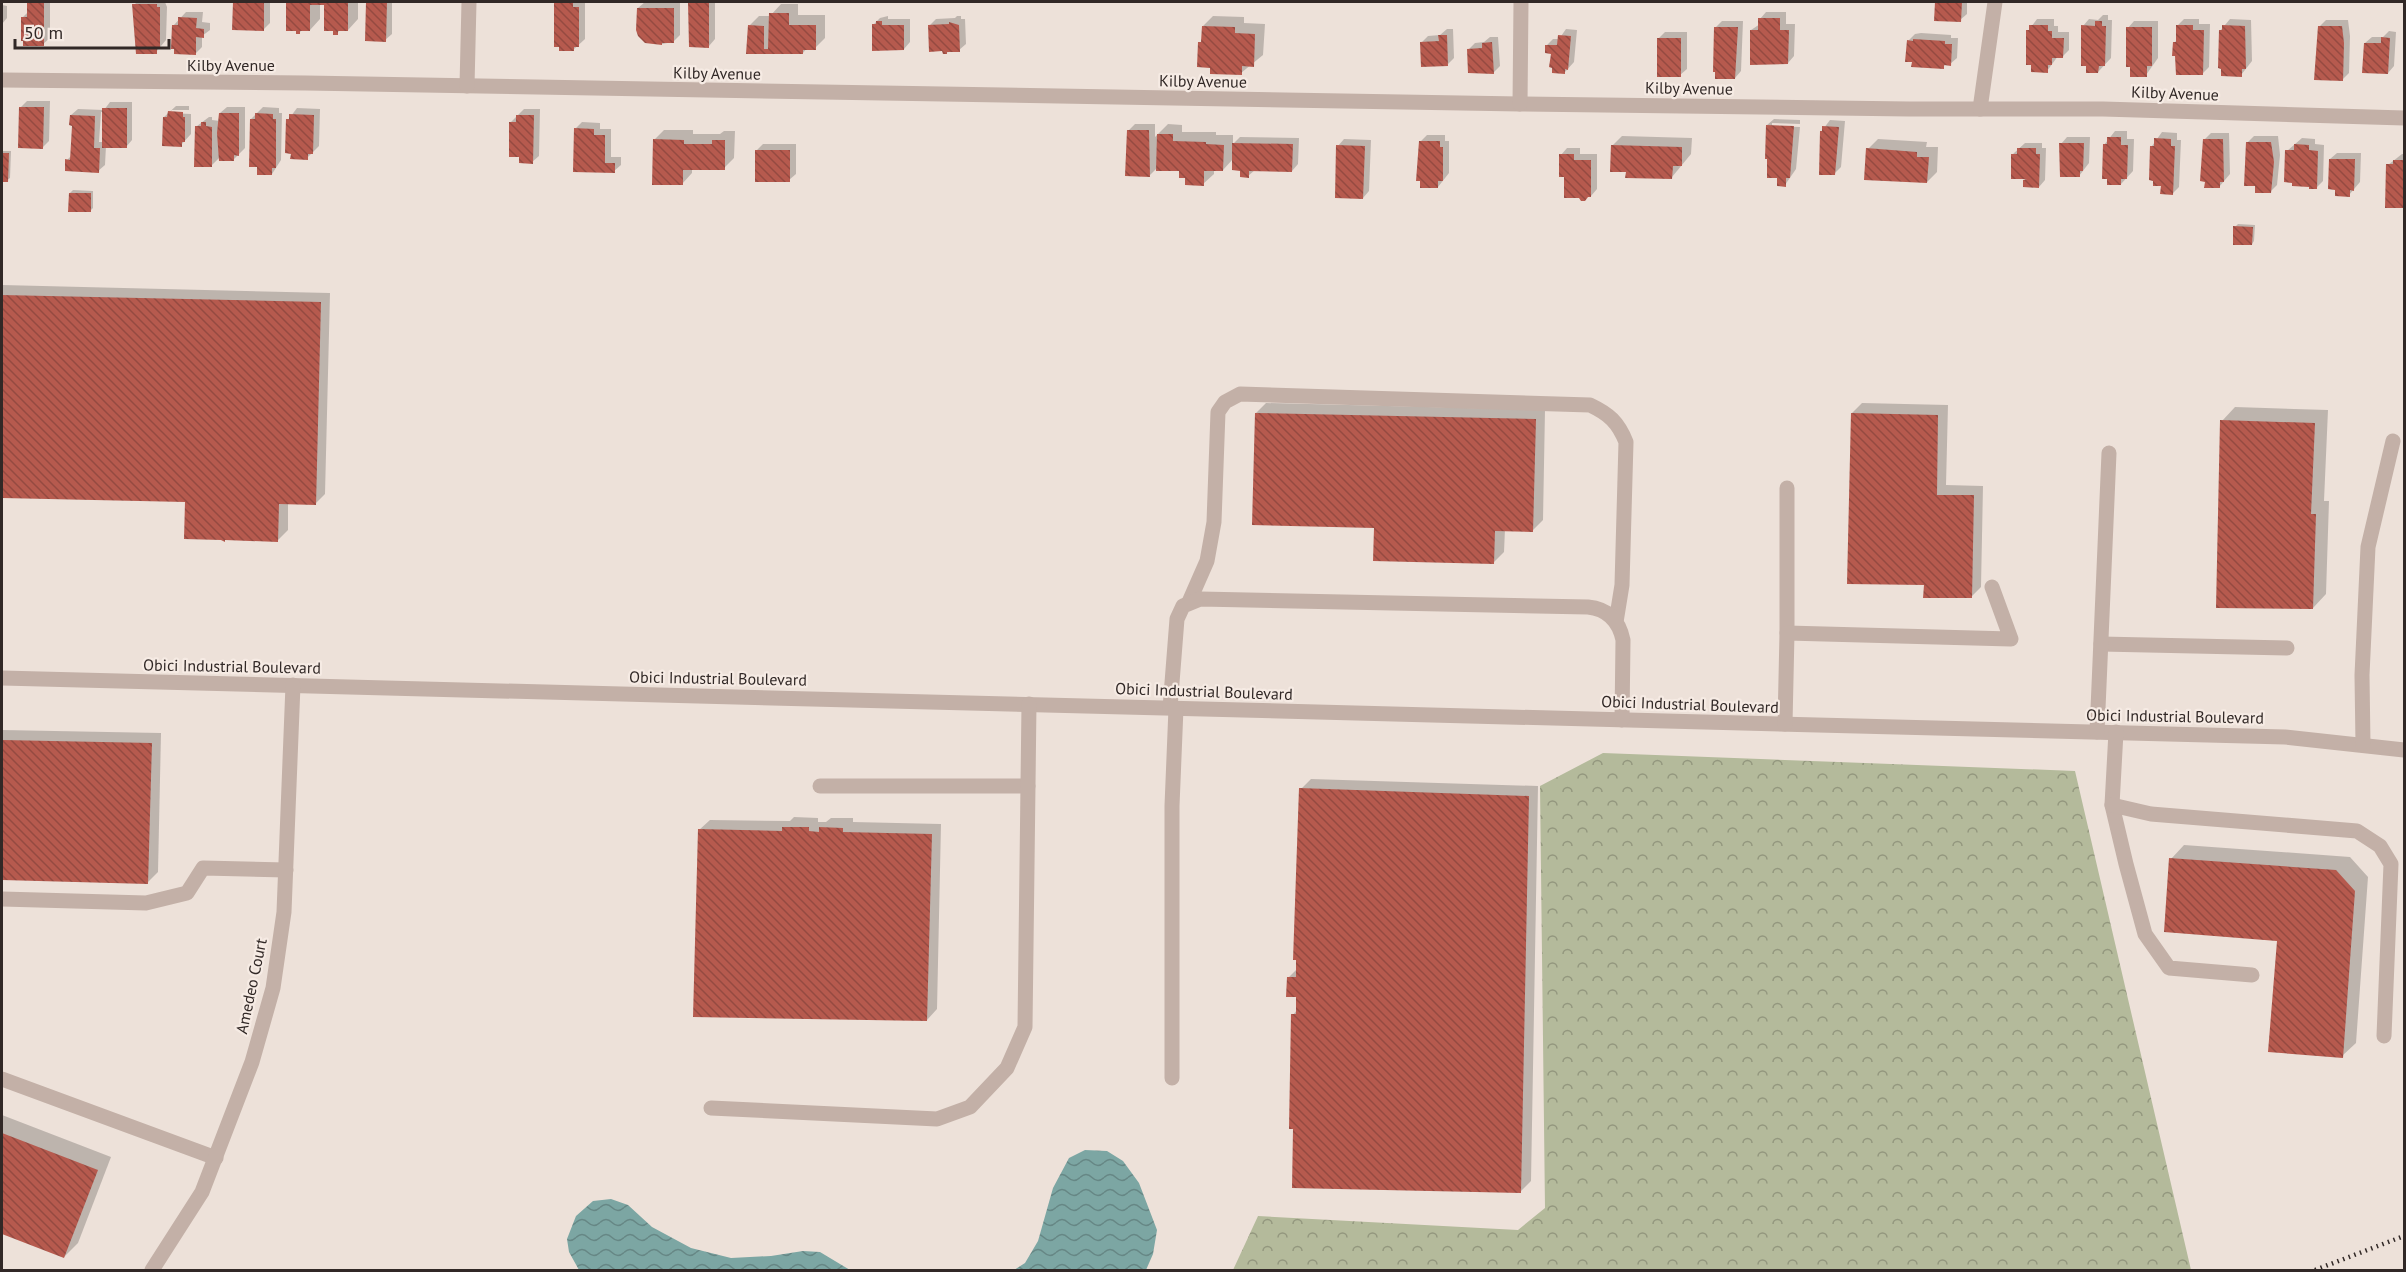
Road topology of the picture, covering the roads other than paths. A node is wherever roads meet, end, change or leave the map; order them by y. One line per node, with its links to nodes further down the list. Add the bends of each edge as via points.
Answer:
1 (469, 2): 5 (street)
2 (1521, 2): 6 (street)
3 (1995, 2): 7 (street)
4 (2, 80): 5 (street, Kilby Avenue)
5 (467, 86): 6 (street, Kilby Avenue)
6 (1520, 104): 7 (street, Kilby Avenue)
7 (1980, 109): 8 (street, Kilby Avenue)
8 (2404, 118)
9 (2393, 441): 26 (street, via 2368,547)
10 (2109, 453): 16 (street)
11 (1787, 488): 15 (street)
12 (1992, 587): 15 (street, via 2011,639)
13 (1189, 602): 14 (street, via 1255,599 1588,607 1603,610); 14 (street, via 1207,561 1214,522 1218,412 1225,402 1240,394 1590,405 1607,413 1620,426 1626,442 1622,585); 21 (street, via 1177,619)
14 (1616, 621): 22 (street, via 1623,640)
15 (1787, 633): 23 (street)
16 (2101, 644): 17 (street); 24 (street)
17 (2287, 648)
18 (2, 678): 19 (street, Obici Industrial Boulevard)
19 (293, 686): 20 (street, Obici Industrial Boulevard); 31 (street, Amedeo Court)
20 (1029, 704): 21 (street, Obici Industrial Boulevard); 29 (street)
21 (1173, 708): 22 (street, Obici Industrial Boulevard); 35 (street)
22 (1622, 720): 23 (street, Obici Industrial Boulevard)
23 (1785, 724): 24 (street, Obici Industrial Boulevard)
24 (2097, 732): 25 (street, Obici Industrial Boulevard)
25 (2116, 732): 26 (street, Obici Industrial Boulevard, via 2285,737); 30 (street)
26 (2363, 745): 27 (street, Obici Industrial Boulevard)
27 (2404, 750)
28 (820, 786): 29 (street)
29 (1028, 786): 37 (street, via 1025,1026 1008,1068 970,1107 937,1119)
30 (2112, 805): 33 (street, via 2145,934 2169,968); 34 (street, via 2151,814 2357,831 2380,846 2391,864)
31 (286, 870): 32 (street, via 203,868 187,893 146,903); 38 (street, Amedeo Court, via 273,988 252,1062)
32 (2, 899)
33 (2252, 975)
34 (2384, 1036)
35 (1172, 1078)
36 (2, 1079): 38 (street)
37 (711, 1108)
38 (216, 1158): 39 (street, Amedeo Court, via 202,1192)
39 (152, 1270)

